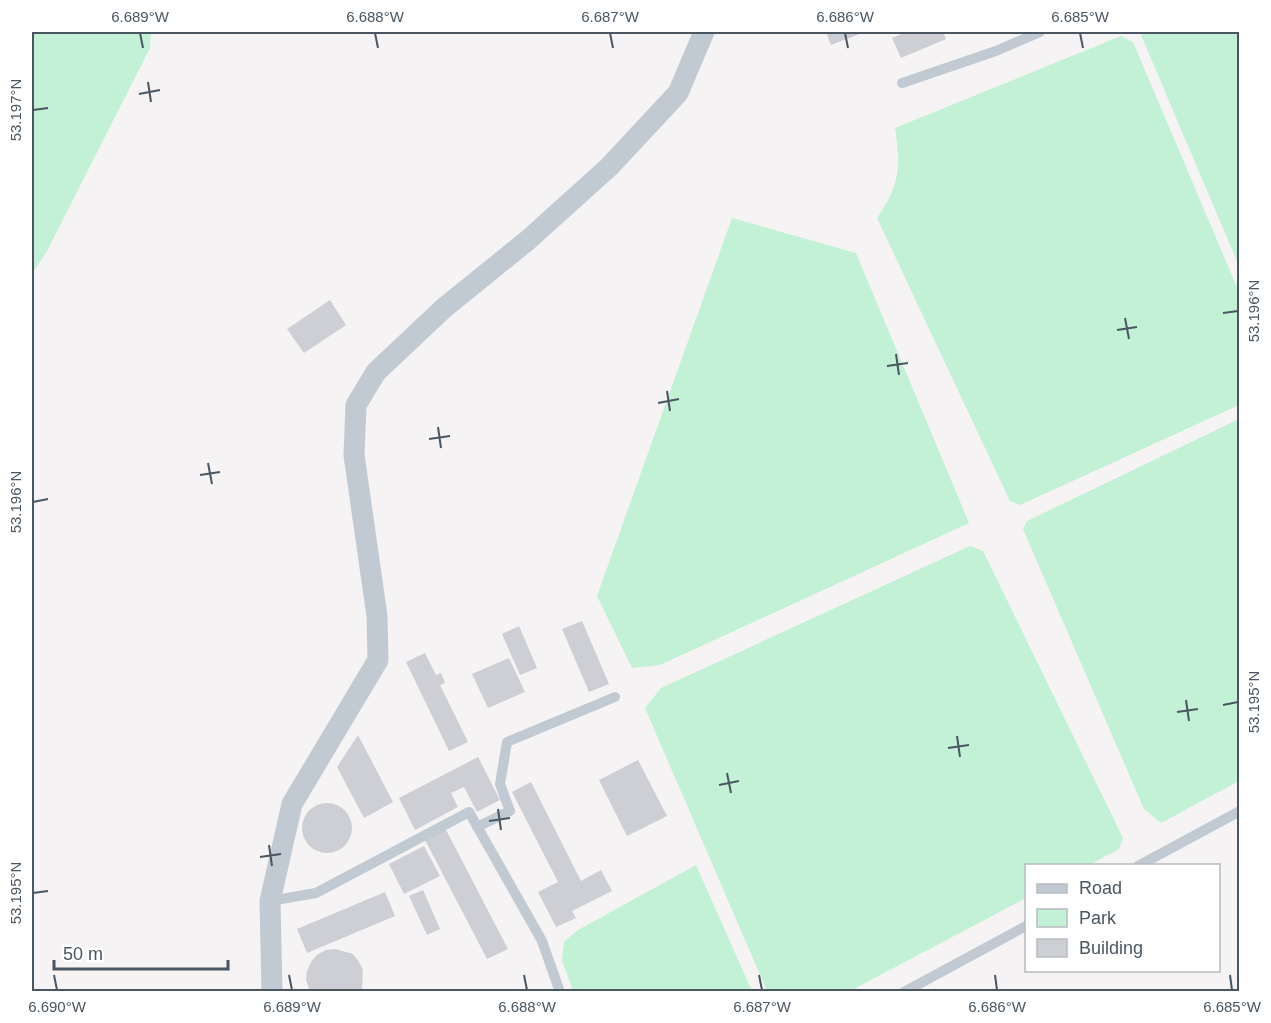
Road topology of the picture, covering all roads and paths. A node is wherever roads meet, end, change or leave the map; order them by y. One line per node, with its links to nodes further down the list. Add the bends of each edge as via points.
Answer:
1 (704, 32): 8 (street, via 678,93 609,167 444,308 376,372 356,405 354,455 376,616 378,660 291,804)
2 (1040, 32): 3 (lane)
3 (902, 83)
4 (615, 697): 6 (lane, via 507,742 500,784 510,811)
5 (1239, 811): 7 (lane)
6 (477, 828): 8 (lane, via 468,812 316,893); 11 (lane, via 542,941)
7 (1142, 864)
8 (270, 901): 10 (street)
9 (1025, 927): 12 (lane)
10 (272, 992)
11 (560, 992)
12 (904, 992)

